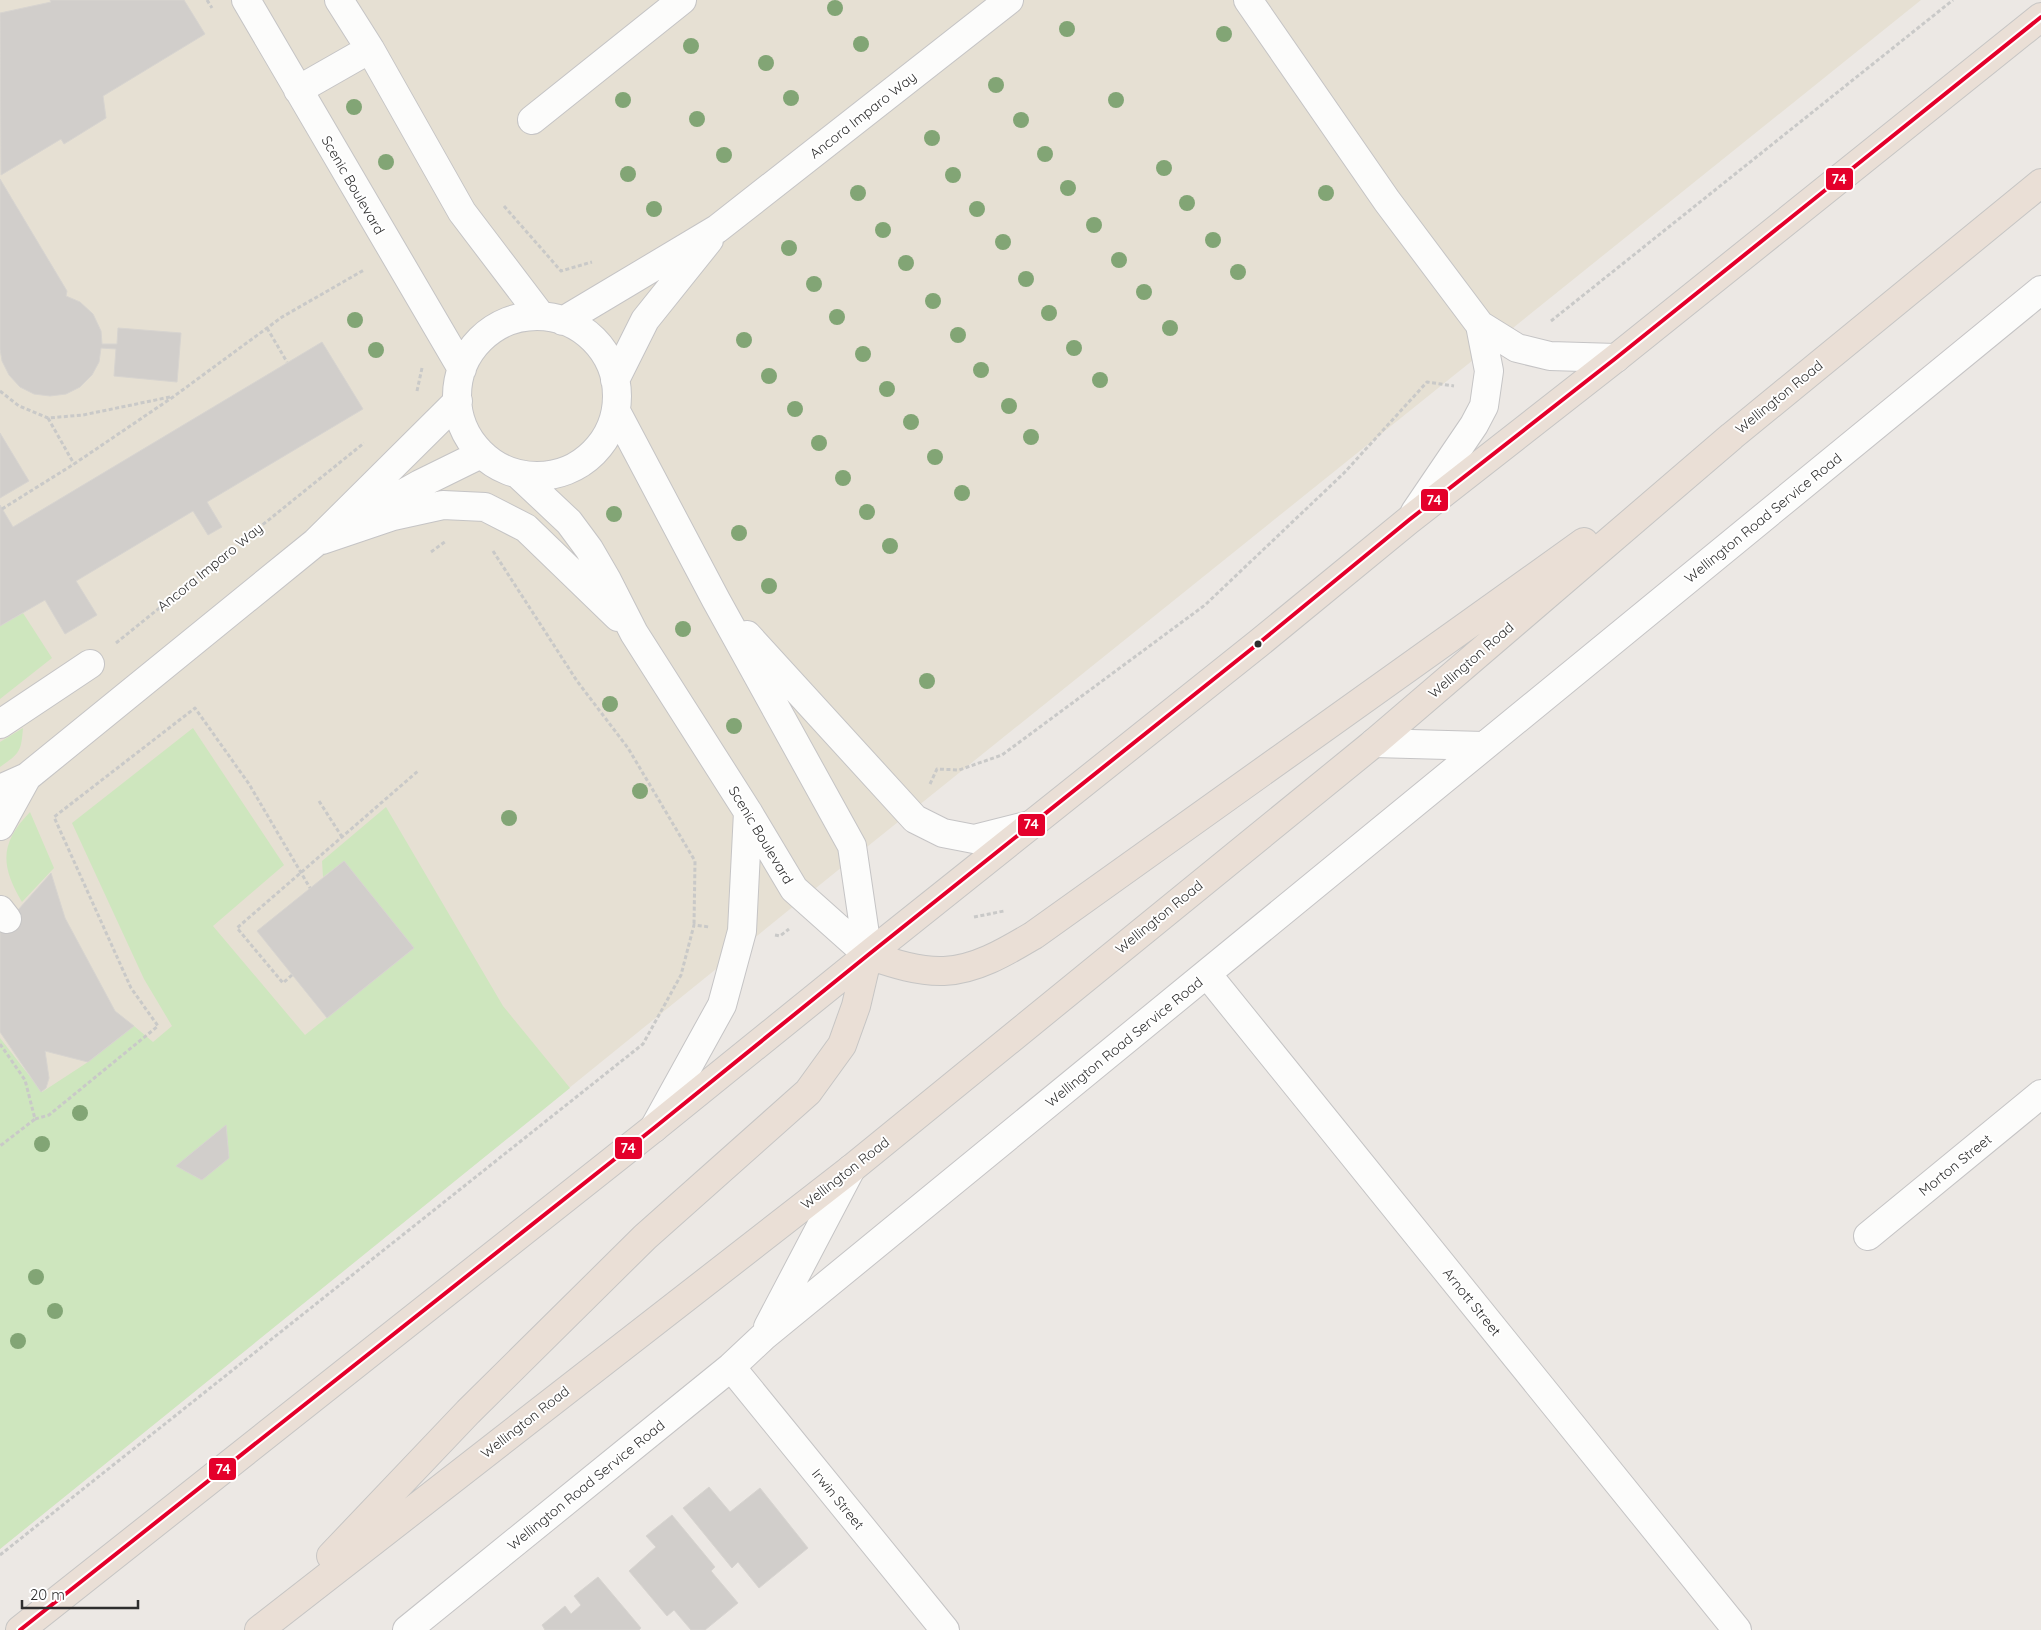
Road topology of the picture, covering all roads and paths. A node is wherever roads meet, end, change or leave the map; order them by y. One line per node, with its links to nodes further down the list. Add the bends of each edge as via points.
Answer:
1 (246, 0): 9 (street, Scenic Boulevard)
2 (339, 0): 8 (street)
3 (682, 0): 10 (street)
4 (1009, 0): 12 (street, Ancora Imparo Way)
5 (1248, 0): 16 (street, via 1387,201)
6 (1953, 0): 18 (path)
7 (2041, 17): 19 (highway)
8 (370, 49): 9 (street); 15 (street, via 462,212)
9 (298, 90): 21 (street, Scenic Boulevard)
10 (532, 120)
11 (2041, 183): 29 (highway, Wellington Road)
12 (717, 229): 15 (street, Ancora Imparo Way); 23 (street, Ancora Imparo Way, via 645,320)
13 (369, 267): 17 (path)
14 (2041, 290): 45 (street, Wellington Road Service Road)
15 (552, 318): 21 (street, via 516,319 493,330 474,347); 23 (street, via 584,331 600,346 612,366)
16 (1480, 325): 18 (street); 22 (street)
17 (267, 328): 20 (path); 25 (path)
18 (1518, 348): 19 (street, via 1550,356)
19 (1616, 358): 35 (highway)
20 (287, 362)
21 (462, 369): 26 (street)
22 (1489, 371): 35 (street, via 1484,406 1474,425); 51 (path, via 1470,387 1427,382 1344,473 1205,605 1002,755 959,770 937,769)
23 (615, 380): 27 (street)
24 (0, 392): 28 (path, via 19,406)
25 (173, 397): 28 (path); 32 (path)
26 (458, 401): 31 (street, via 464,429); 37 (street)
27 (616, 411): 33 (street, via 607,435 591,455 569,470 544,476); 40 (street)
28 (48, 418): 32 (path)
29 (1732, 436): 44 (highway, Wellington Road); 60 (highway, via 1034,935 996,957 945,971 908,967)
30 (368, 440): 42 (path, Ancora Imparo Way)
31 (482, 454): 33 (street, via 496,465); 37 (street, via 420,484)
32 (74, 464): 34 (path)
33 (519, 475): 41 (street, Scenic Boulevard, via 569,522 589,549)
34 (2, 509)
35 (1409, 520): 52 (highway, via 1259,644)
36 (452, 537): 39 (path)
37 (316, 542): 41 (street, via 393,516 443,505 485,507 526,528); 47 (street)
38 (490, 546): 58 (path, via 578,681 628,748 695,861)
39 (431, 552)
40 (716, 600): 51 (street); 60 (street, via 852,846)
41 (634, 633): 50 (street, Scenic Boulevard)
42 (90, 664): 43 (street)
43 (0, 724)
44 (1374, 743): 45 (street); 68 (highway, Wellington Road)
45 (1484, 746): 62 (street, Wellington Road Service Road)
46 (418, 771): 54 (path)
47 (26, 778): 48 (street); 53 (street)
48 (0, 789)
49 (319, 801): 54 (path)
50 (748, 812): 57 (street, Scenic Boulevard, via 794,889); 59 (street)
51 (915, 819): 52 (street, via 942,832 974,839)
52 (1030, 825): 60 (highway)
53 (0, 826)
54 (342, 837): 55 (path)
55 (301, 873): 56 (path); 61 (path, via 237,928 283,983); 65 (path, via 249,784 195,708 54,817 131,988 158,1026 49,1115)
56 (310, 888)
57 (815, 909): 59 (path, via 780,936); 60 (street, Scenic Boulevard)
58 (694, 925): 59 (path); 72 (path, via 681,975 643,1044)
59 (742, 931): 66 (street, via 722,1005)
60 (868, 954): 66 (highway); 73 (highway, via 856,1006 842,1045 808,1092 638,1244 468,1412)
61 (292, 974)
62 (1207, 974): 70 (street, Wellington Road Service Road); 77 (street, Arnott Street)
63 (0, 1044): 65 (path, via 25,1080)
64 (2041, 1094): 69 (street, Morton Street)
65 (35, 1119): 67 (path)
66 (654, 1128): 74 (highway)
67 (0, 1146)
68 (851, 1169): 70 (street, Wellington Road Service Road); 73 (highway, Wellington Road)
69 (1868, 1236)
70 (763, 1337): 71 (street, Wellington Road Service Road)
71 (731, 1367): 75 (street, Wellington Road Service Road); 76 (street, Irwin Street)
72 (0, 1556)
73 (262, 1627)
74 (20, 1630)
75 (406, 1630)
76 (945, 1630)
77 (1737, 1630)

